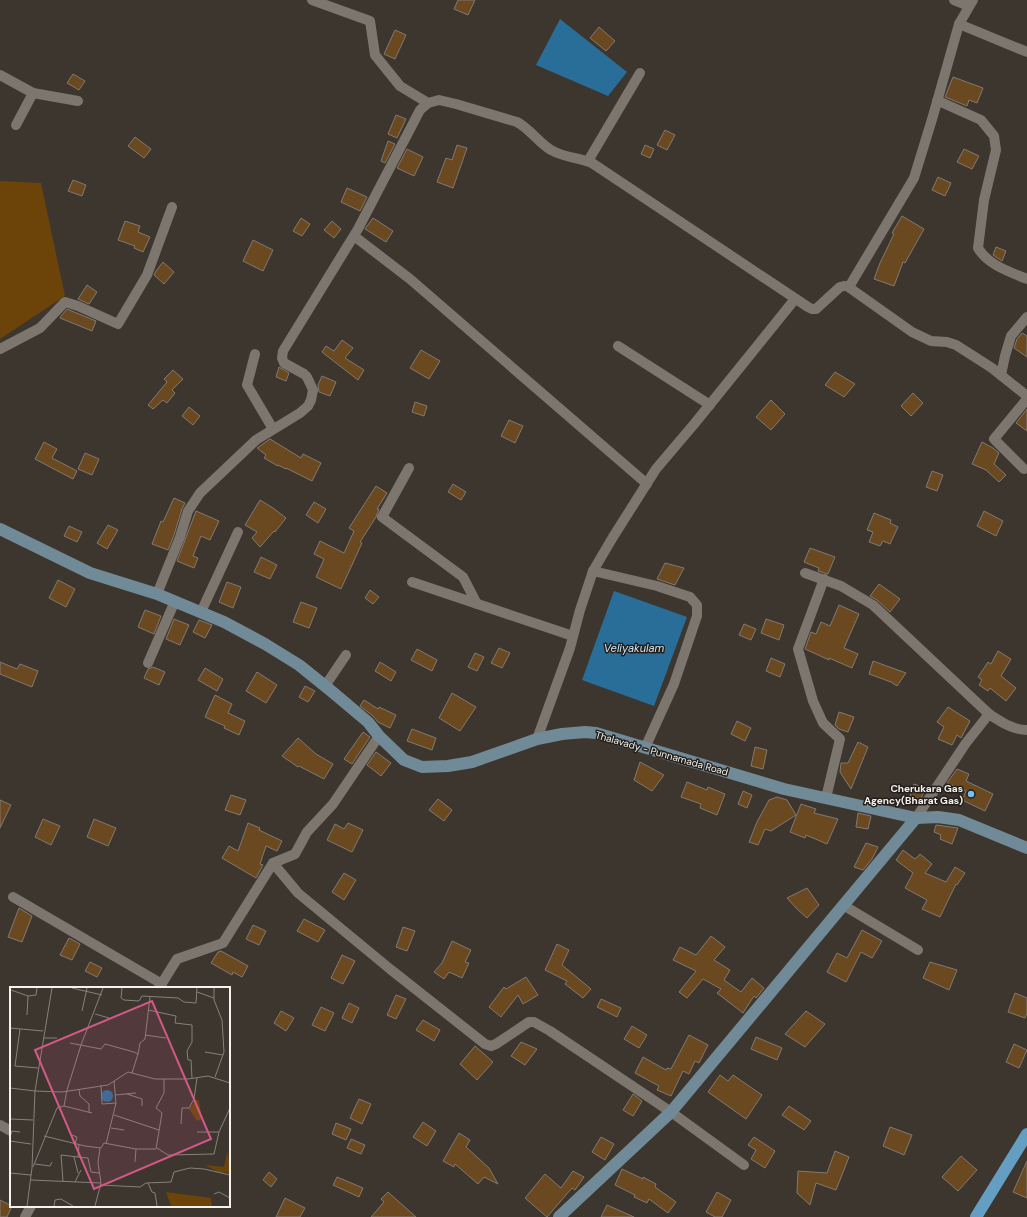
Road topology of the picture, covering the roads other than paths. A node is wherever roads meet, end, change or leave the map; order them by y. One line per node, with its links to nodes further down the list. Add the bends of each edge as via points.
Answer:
1 (312, 0): 11 (street, via 370,21 375,55 400,86)
2 (954, 0): 3 (street)
3 (971, 3): 4 (street)
4 (959, 24): 5 (street); 10 (street)
5 (1027, 52)
6 (640, 73): 13 (street)
7 (0, 75): 8 (street)
8 (33, 94): 9 (street); 12 (street)
9 (78, 101)
10 (937, 101): 16 (street, via 981,120 994,136 996,150 984,200 978,248 983,256 1004,270); 17 (street, via 914,178)
11 (428, 103): 13 (street, via 439,100 517,122 550,150 570,158); 15 (street, via 420,110)
12 (16, 125)
13 (588, 161): 18 (street)
14 (172, 208): 21 (street, via 147,275 118,324 65,302 40,328)
15 (354, 236): 27 (street, via 283,351 284,364 307,377 312,390 311,400 304,410); 30 (street, via 410,279)
16 (1027, 279)
17 (849, 287): 18 (street, via 840,287 816,309); 23 (street, via 912,332 931,341 956,345)
18 (795, 299): 26 (street)
19 (1027, 317): 23 (street, via 1011,336)
20 (618, 346): 26 (street)
21 (0, 349)
22 (255, 354): 27 (street, via 247,385)
23 (1000, 375): 24 (street)
24 (1027, 396)
25 (1027, 399): 29 (street, via 994,438)
26 (710, 405): 30 (street, via 656,469)
27 (273, 429): 37 (street, via 256,440 200,493 188,511)
28 (409, 468): 39 (street, via 382,517 463,577)
29 (1024, 469)
30 (647, 484): 33 (street)
31 (0, 529): 37 (main road, Thalavady - Punnamada Road, via 90,573)
32 (238, 532): 40 (street)
33 (593, 571): 41 (street); 49 (street, via 657,586 690,597 697,604 697,616 674,684)
34 (805, 573): 35 (street)
35 (824, 579): 45 (street, via 873,605); 50 (street, via 798,649 813,701 823,723 840,739)
36 (412, 582): 39 (street)
37 (157, 594): 38 (main road, Thalavady - Punnamada Road)
38 (175, 601): 40 (main road, Thalavady - Punnamada Road); 43 (street)
39 (477, 604): 41 (street)
40 (201, 612): 44 (main road, Thalavady - Punnamada Road, via 279,652)
41 (573, 636): 48 (street)
42 (346, 655): 44 (street)
43 (148, 663)
44 (325, 686): 47 (main road, Thalavady - Punnamada Road, via 368,722)
45 (989, 714): 46 (street, via 1004,724 1019,730); 51 (street, via 966,743)
46 (1027, 730)
47 (379, 736): 48 (main road, Thalavady - Punnamada Road, via 404,760 422,767 472,762); 53 (street, via 333,804 307,832 296,854)
48 (537, 739): 49 (main road, Thalavady - Punnamada Road, via 562,734 596,733)
49 (645, 748): 50 (main road, Thalavady - Punnamada Road, via 784,789)
50 (826, 798): 51 (main road, Thalavady - Punnamada Road)
51 (916, 818): 52 (main road, Thalavady - Punnamada Road, via 960,820); 55 (main road)
52 (1027, 848)
53 (273, 863): 57 (street, via 223,943 177,958); 58 (street, via 298,893 485,1044 496,1044 529,1022 534,1022)
54 (13, 897): 57 (street)
55 (844, 905): 56 (street); 58 (main road)
56 (918, 950)
57 (161, 986)
58 (671, 1112): 62 (street); 65 (main road)
59 (0, 1125): 60 (street)
60 (10, 1130)
61 (1027, 1134): 66 (main road)
62 (744, 1165)
63 (30, 1207): 64 (street)
64 (25, 1217)
65 (559, 1217)
66 (976, 1217)

